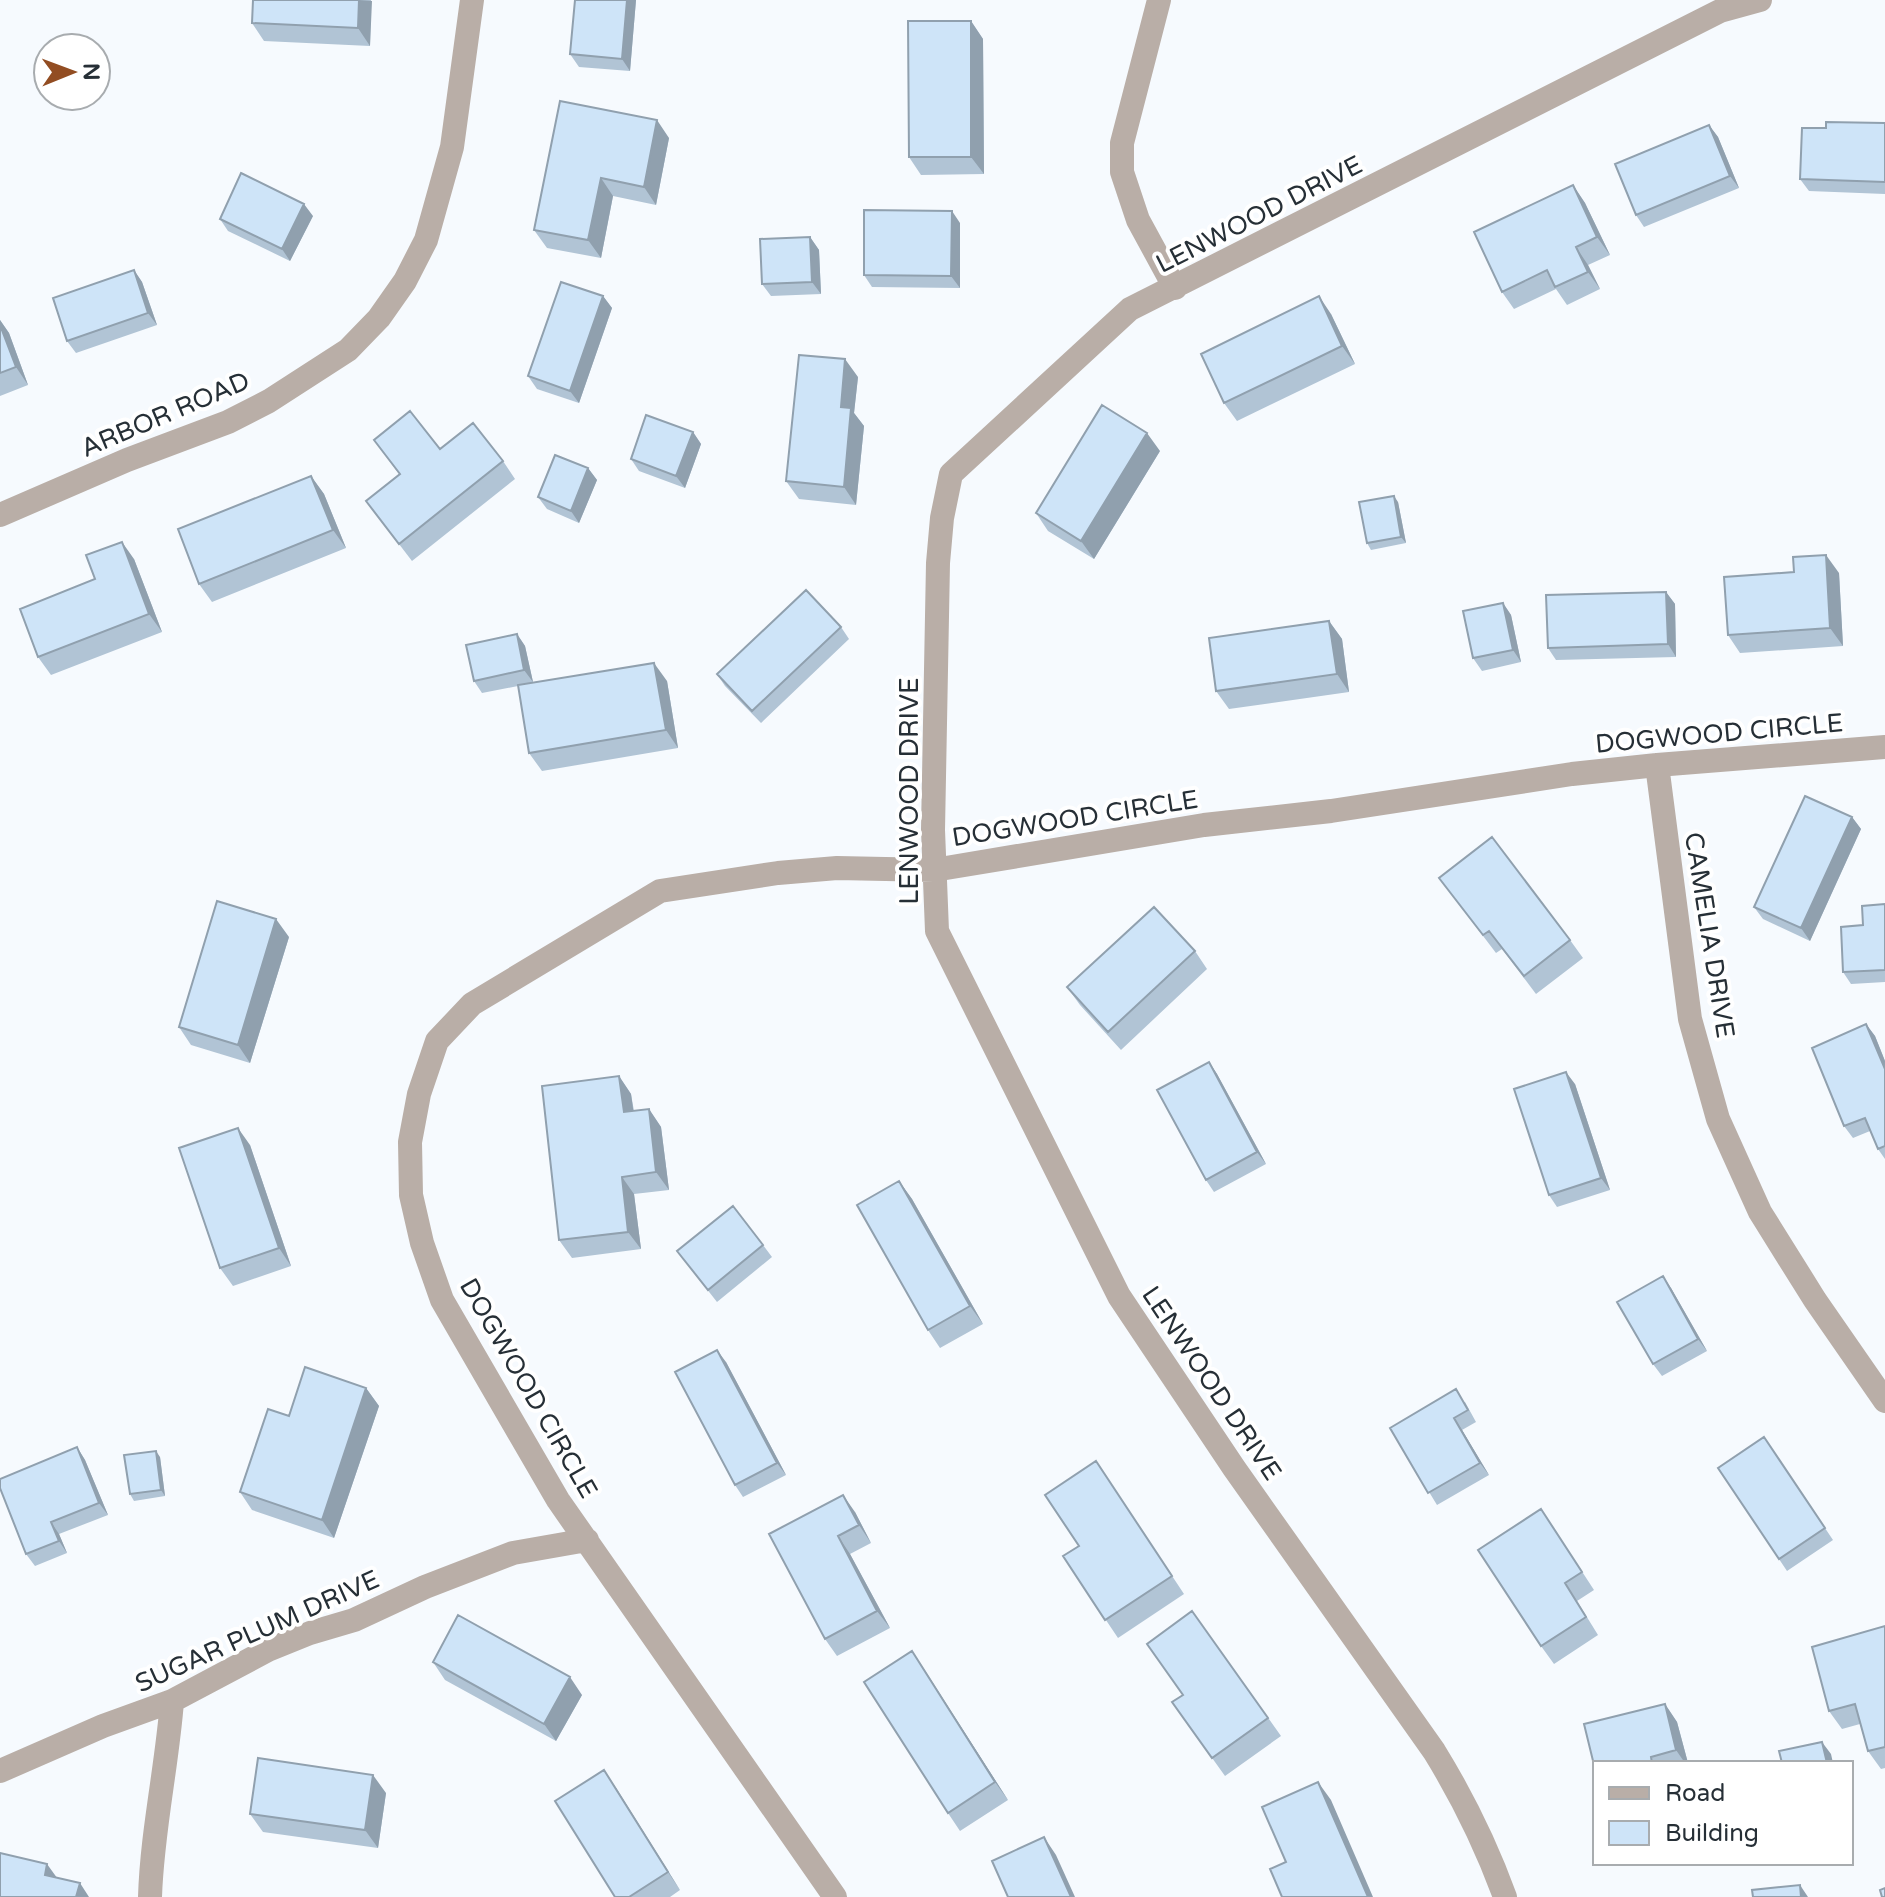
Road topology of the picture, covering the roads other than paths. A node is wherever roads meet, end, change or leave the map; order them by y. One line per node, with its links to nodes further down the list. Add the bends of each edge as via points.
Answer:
1 (472, 0): 5 (street, ARBOR ROAD, via 452,147 426,240 379,318 348,350 269,401)
2 (1159, 0): 4 (street, via 1122,143 1122,172 1138,220)
3 (1760, 0): 4 (street, LENWOOD DRIVE, via 1720,11)
4 (1175, 288): 8 (street, LENWOOD DRIVE, via 1130,309 951,474 938,563)
5 (0, 515)
6 (1885, 747): 7 (street, DOGWOOD CIRCLE)
7 (1657, 765): 8 (street, DOGWOOD CIRCLE, via 1204,825); 9 (street, CAMELIA DRIVE, via 1690,1019 1718,1119 1760,1212)
8 (934, 870): 10 (street, DOGWOOD CIRCLE, via 837,868 660,891 472,1004 437,1041 410,1142 411,1195 422,1243 442,1300 558,1500); 15 (street, LENWOOD DRIVE, via 937,931 1119,1296 1434,1751 1463,1799)
9 (1885, 1401)
10 (587, 1540): 11 (street, SUGAR PLUM DRIVE, via 513,1553 425,1587 354,1620 268,1650); 14 (street, DOGWOOD CIRCLE)
11 (172, 1701): 12 (street, SUGAR PLUM DRIVE); 13 (street)
12 (0, 1771)
13 (150, 1897)
14 (835, 1897)
15 (1505, 1897)

